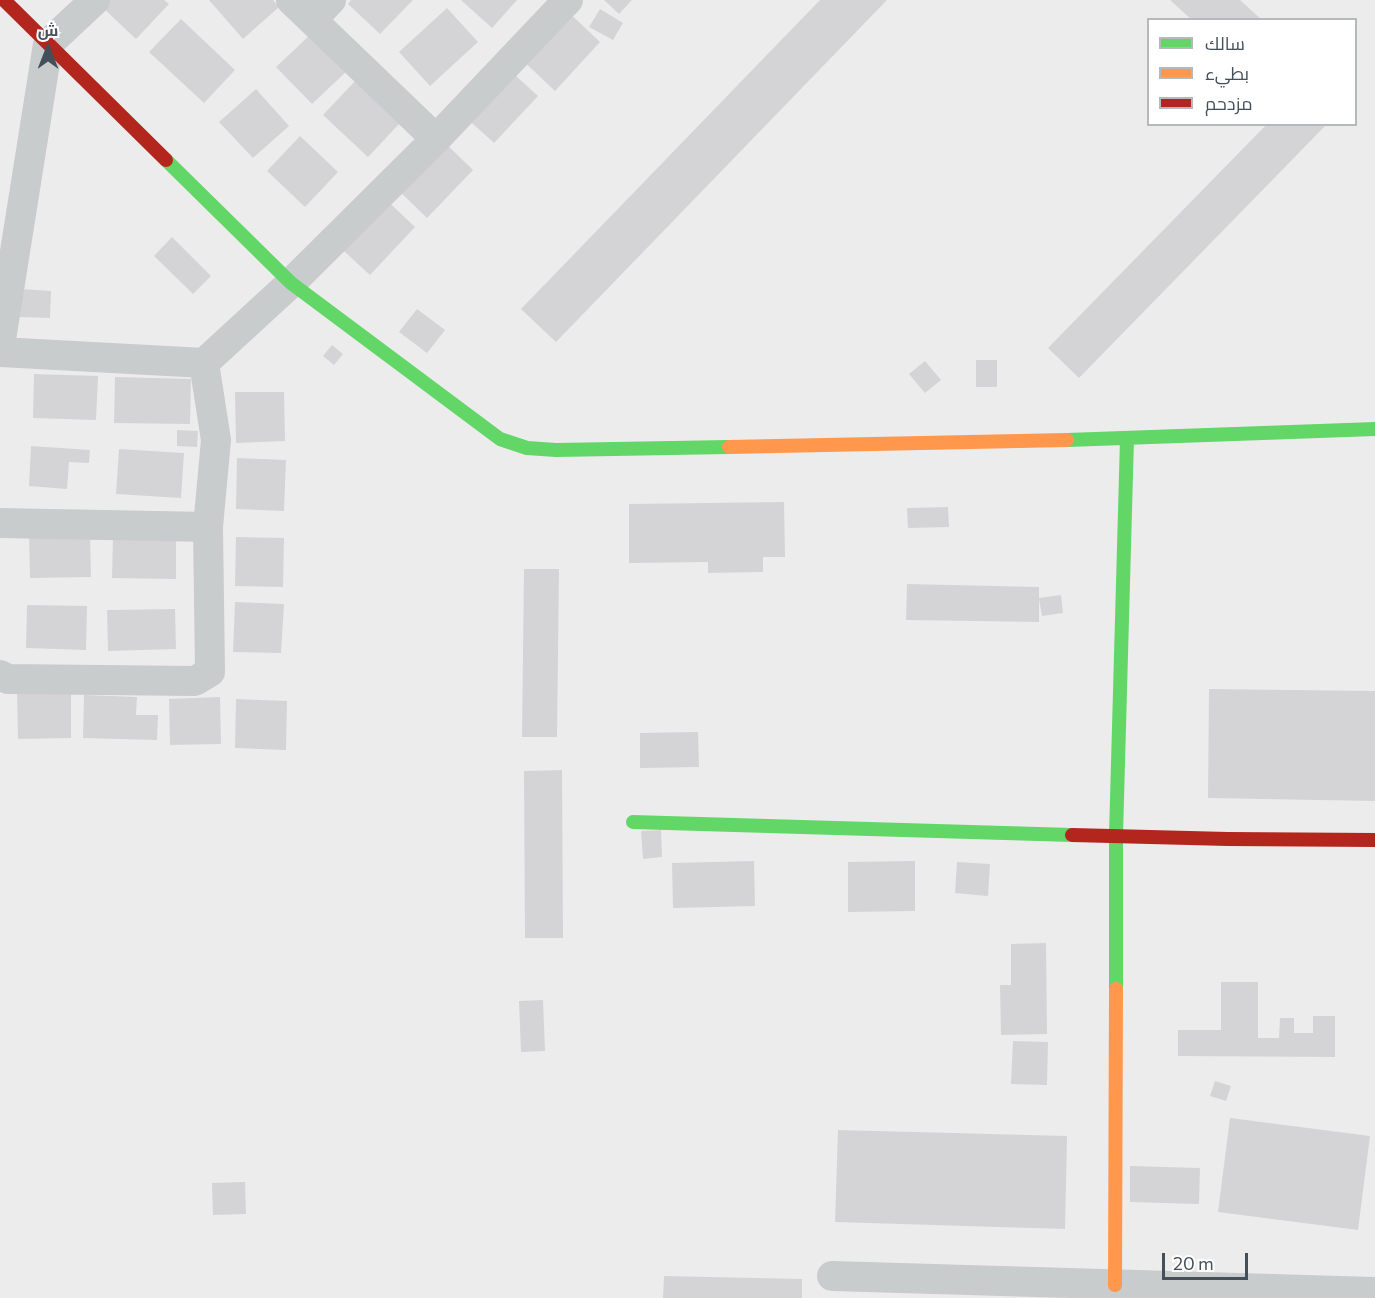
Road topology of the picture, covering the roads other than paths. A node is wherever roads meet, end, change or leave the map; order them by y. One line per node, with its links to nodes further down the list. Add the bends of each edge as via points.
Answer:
1 (4, 0): 5 (street)
2 (95, 0): 5 (street)
3 (568, 0): 6 (street)
4 (312, 7): 6 (street)
5 (48, 44): 7 (street); 8 (street)
6 (436, 139): 7 (street)
7 (291, 283): 10 (street); 12 (street, via 500,439 527,448)
8 (0, 346)
9 (0, 352): 10 (street)
10 (204, 363): 14 (street, via 216,440)
11 (1375, 429): 12 (street)
12 (1127, 439): 17 (street)
13 (0, 523): 14 (street)
14 (208, 527): 15 (street, via 210,672 195,681 8,679)
15 (0, 675)
16 (633, 822): 17 (street)
17 (1116, 835): 18 (street); 20 (street)
18 (1375, 840)
19 (832, 1276): 20 (street)
20 (1115, 1285): 21 (street)
21 (1375, 1292)

